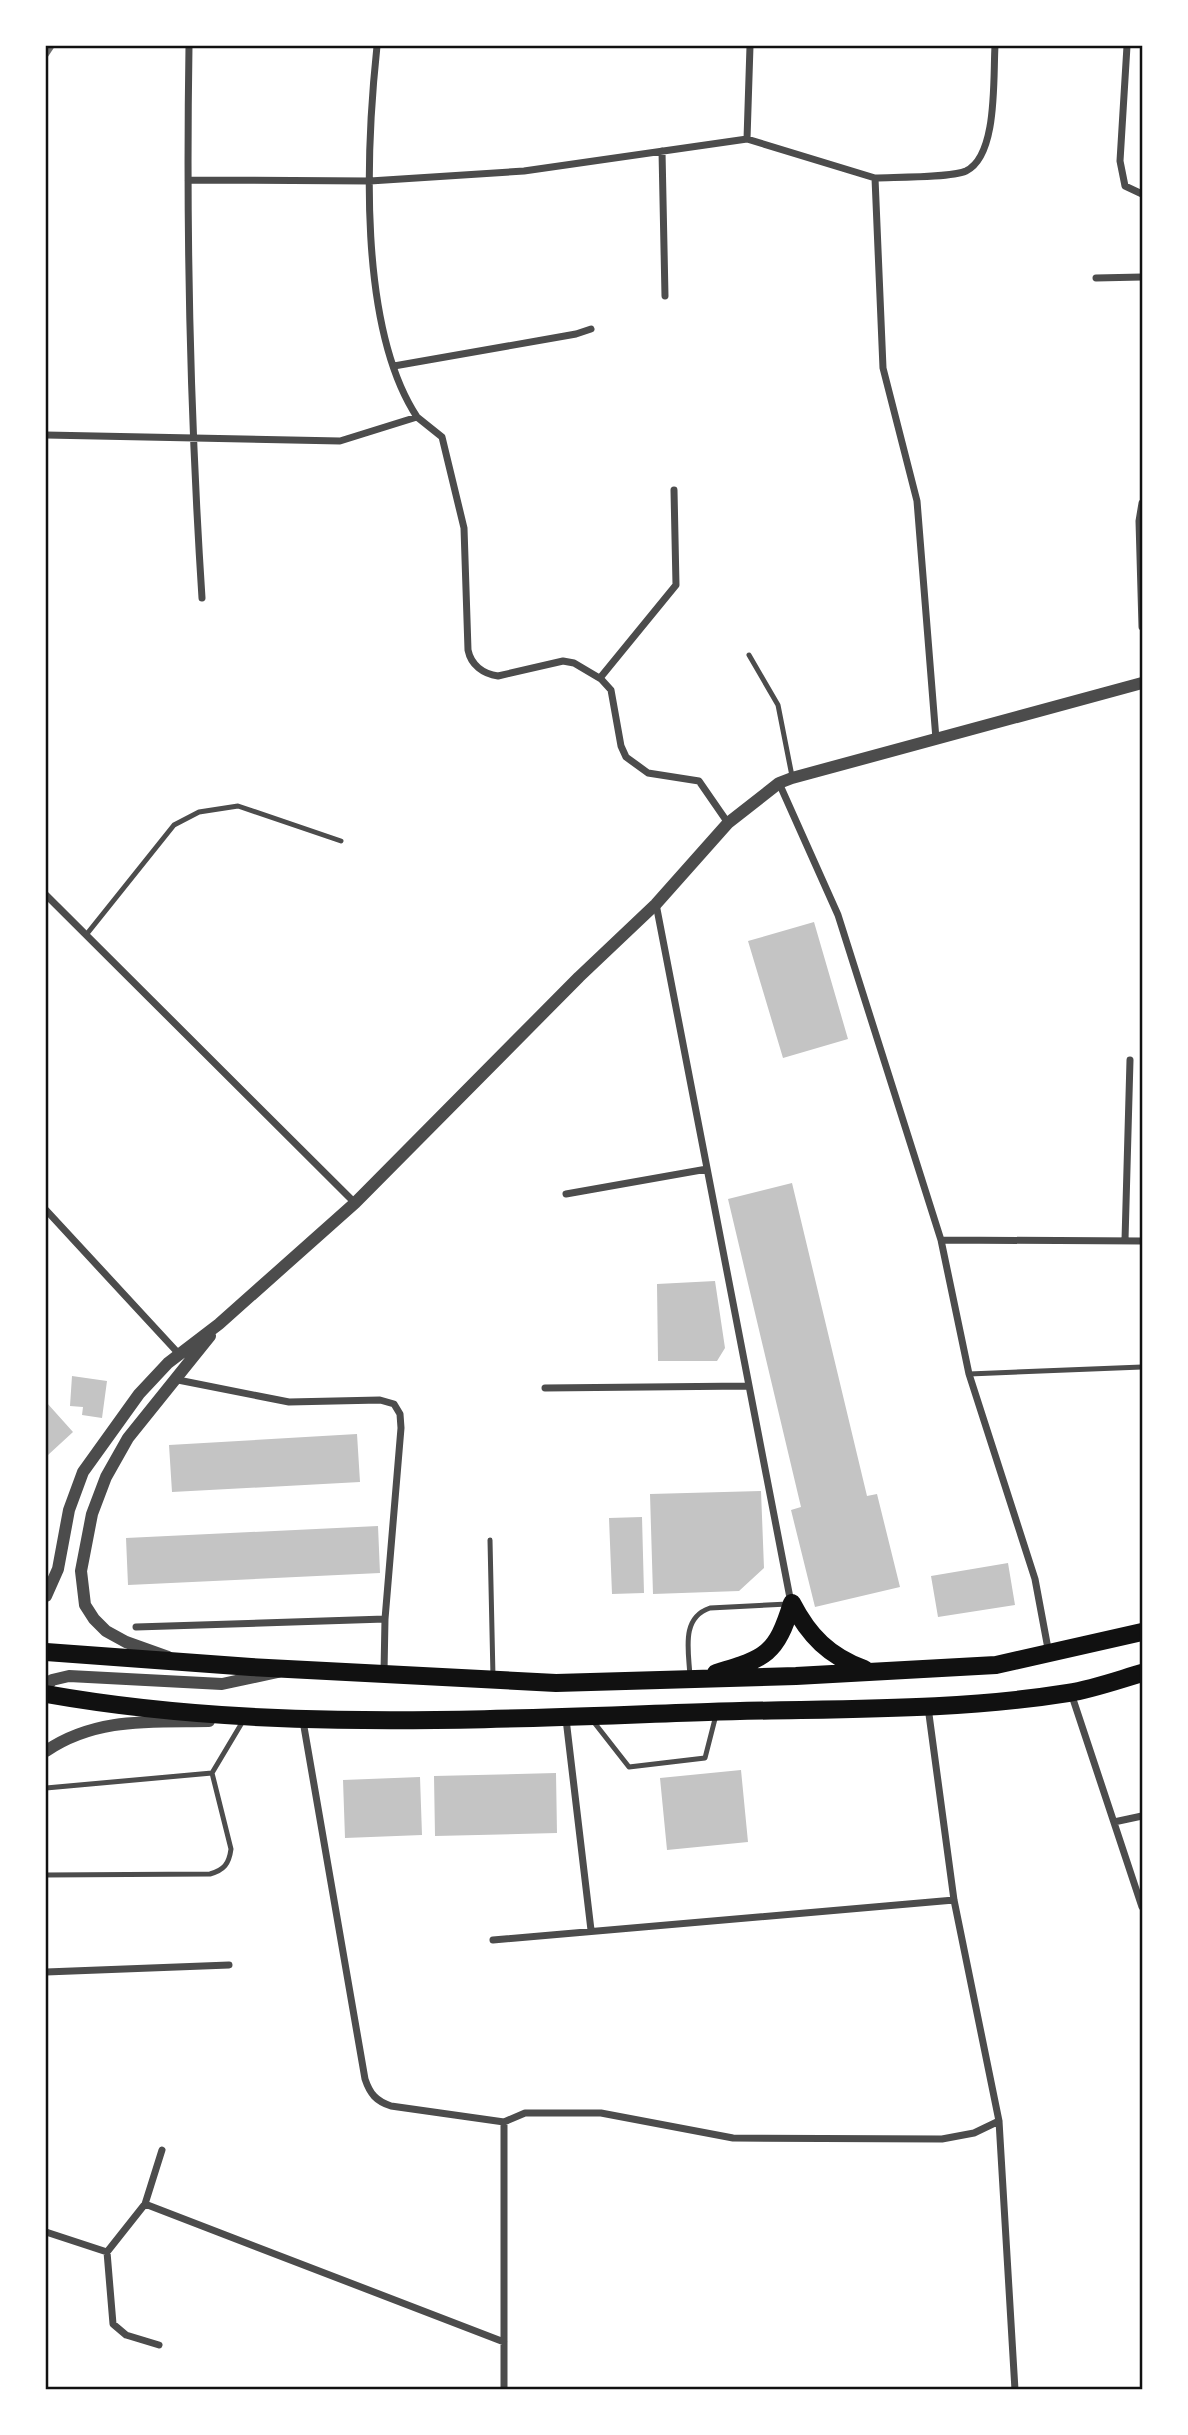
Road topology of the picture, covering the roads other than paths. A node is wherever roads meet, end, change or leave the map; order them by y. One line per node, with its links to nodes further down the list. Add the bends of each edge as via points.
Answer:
1 (189, 46): 9 (street)
2 (377, 46): 10 (street, via 368,129)
3 (750, 46): 6 (street)
4 (995, 46): 8 (street, via 988,144 978,162 965,172)
5 (1127, 46): 11 (street, via 1119,161 1125,186)
6 (747, 139): 7 (street); 8 (street)
7 (662, 151): 10 (street, via 524,170); 14 (street)
8 (875, 178): 27 (street, via 883,369 917,501)
9 (188, 180): 10 (street); 19 (street)
10 (370, 181): 16 (street, via 377,307)
11 (1143, 194)
12 (1143, 277): 13 (street)
13 (1096, 278)
14 (665, 296)
15 (591, 329): 16 (street)
16 (394, 366): 17 (street)
17 (417, 416): 19 (street, via 340,441); 25 (street, via 442,437 464,528 468,650 474,664 498,676 563,660)
18 (46, 435): 19 (street)
19 (191, 438): 22 (street)
20 (674, 490): 25 (street, via 676,585)
21 (1143, 503): 23 (street, via 1139,521)
22 (202, 598)
23 (1143, 627)
24 (749, 655): 28 (lane, via 778,705)
25 (600, 678): 30 (street, via 611,690 626,757 648,774 699,781)
26 (1143, 682): 27 (street)
27 (936, 739): 28 (street)
28 (792, 778): 29 (street)
29 (779, 783): 30 (street); 40 (street, via 838,915)
30 (727, 823): 33 (street)
31 (341, 841): 34 (lane, via 238,806 199,812 174,825)
32 (46, 895): 34 (street)
33 (656, 904): 36 (street); 38 (street)
34 (86, 935): 38 (street)
35 (1130, 1060): 41 (street)
36 (707, 1169): 37 (street); 48 (street)
37 (566, 1194)
38 (355, 1203): 43 (street)
39 (46, 1210): 44 (street)
40 (941, 1240): 41 (street); 46 (street)
41 (1125, 1240): 42 (street)
42 (1143, 1241)
43 (219, 1324): 44 (street); 47 (street)
44 (179, 1354): 51 (street, via 139,1394 83,1472 69,1510 58,1569)
45 (1143, 1367): 46 (lane)
46 (969, 1374): 57 (street, via 1035,1579)
47 (178, 1380): 53 (street, via 289,1402 380,1400 394,1404 401,1428); 58 (street, via 128,1438 106,1477 92,1514 81,1587 85,1605 106,1631)
48 (748, 1386): 49 (street); 52 (street)
49 (545, 1388)
50 (490, 1540): 63 (lane)
51 (46, 1596)
52 (792, 1603): 60 (main road, via 804,1627 822,1647); 64 (main road, via 782,1637 769,1652); 64 (lane, via 699,1612 689,1631)
53 (385, 1619): 54 (street); 62 (street)
54 (136, 1627)
55 (1143, 1632): 57 (main road)
56 (46, 1652): 58 (main road)
57 (1049, 1654): 60 (main road, via 996,1665)
58 (184, 1663): 59 (main road)
59 (292, 1669): 62 (main road); 65 (street, via 234,1683 69,1676)
60 (871, 1671): 64 (main road)
61 (1143, 1673): 66 (main road)
62 (384, 1674): 63 (main road)
63 (494, 1680): 64 (main road)
64 (690, 1680)
65 (46, 1687)
66 (1071, 1693): 68 (main road, via 999,1703); 78 (street)
67 (46, 1694): 72 (main road)
68 (927, 1705): 69 (main road); 80 (street)
69 (716, 1712): 70 (main road); 70 (lane, via 705,1758 629,1767)
70 (589, 1716): 71 (main road)
71 (566, 1717): 73 (main road); 82 (street)
72 (244, 1718): 73 (main road); 74 (street, via 118,1723 86,1729); 75 (lane)
73 (303, 1721): 87 (street, via 369,2092 391,2106)
74 (46, 1751)
75 (212, 1773): 76 (lane); 79 (lane, via 231,1849 221,1871)
76 (46, 1788)
77 (1143, 1815): 78 (street)
78 (1114, 1822): 81 (street)
79 (46, 1875)
80 (954, 1900): 82 (street); 86 (street)
81 (1143, 1907)
82 (591, 1930): 83 (street)
83 (493, 1940)
84 (229, 1965): 85 (street)
85 (46, 1972)
86 (999, 2121): 87 (street, via 974,2133 942,2139 733,2138 589,2112 525,2113); 95 (street)
87 (504, 2122): 92 (street)
88 (162, 2150): 89 (street)
89 (145, 2204): 91 (street); 92 (street)
90 (46, 2232): 91 (street)
91 (107, 2252): 93 (street, via 113,2324 126,2335)
92 (504, 2342): 94 (street)
93 (159, 2345)
94 (504, 2389)
95 (1015, 2389)

